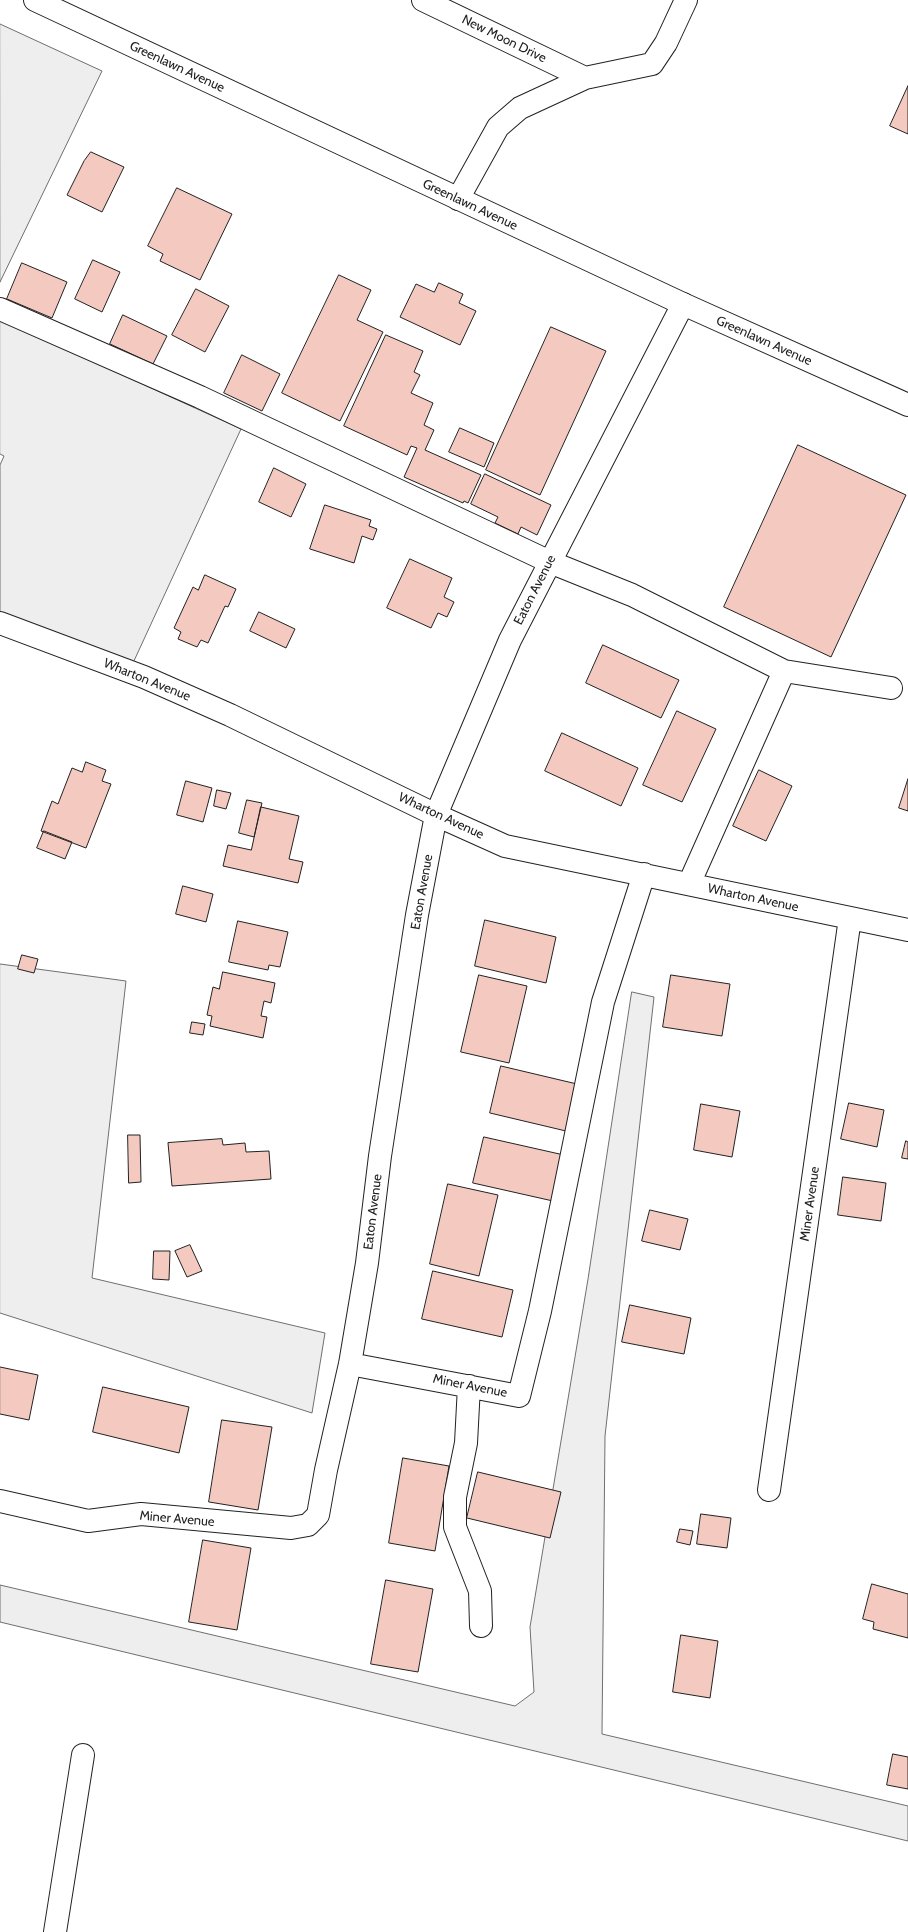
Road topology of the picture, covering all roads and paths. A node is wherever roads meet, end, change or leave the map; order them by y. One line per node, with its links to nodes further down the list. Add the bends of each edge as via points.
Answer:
1 (35, 0): 5 (street, Greenlawn Avenue)
2 (423, 0): 4 (street, New Moon Drive)
3 (686, 0): 4 (street, via 666,43 652,64)
4 (584, 78): 5 (street, via 520,108 498,127)
5 (458, 199): 6 (street, Greenlawn Avenue)
6 (683, 304): 8 (street, Greenlawn Avenue); 9 (street, Eaton Avenue)
7 (0, 309): 9 (street, via 200,397)
8 (908, 406)
9 (550, 562): 11 (street, via 632,595); 13 (street, Eaton Avenue, via 510,640)
10 (0, 624): 13 (street, Wharton Avenue, via 144,677 230,715)
11 (784, 671): 12 (street); 15 (street)
12 (891, 688)
13 (436, 815): 14 (street, Wharton Avenue, via 505,846); 18 (street, Eaton Avenue, via 417,915)
14 (644, 874): 15 (street, Wharton Avenue); 19 (street, Miner Avenue, via 602,1002 540,1311 519,1396)
15 (689, 884): 16 (street, Wharton Avenue)
16 (850, 918): 17 (street, Wharton Avenue); 20 (street, Miner Avenue)
17 (908, 930)
18 (350, 1364): 19 (street, Miner Avenue); 22 (street, Eaton Avenue, via 318,1515)
19 (469, 1386): 23 (street, via 466,1443 455,1497 455,1527 480,1590)
20 (769, 1490)
21 (0, 1501): 22 (street, Miner Avenue, via 88,1521 141,1514 266,1527 291,1528)
22 (308, 1525)
23 (481, 1626)
24 (83, 1755): 25 (street)
25 (55, 1932)

